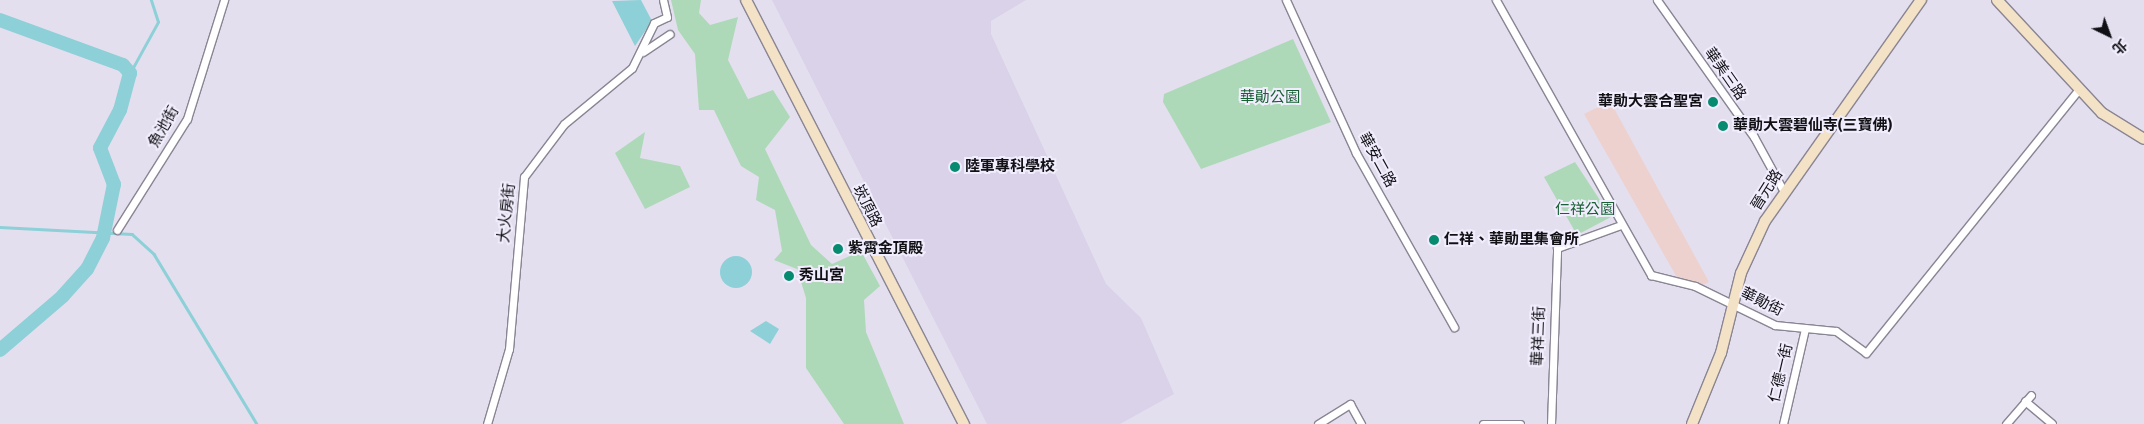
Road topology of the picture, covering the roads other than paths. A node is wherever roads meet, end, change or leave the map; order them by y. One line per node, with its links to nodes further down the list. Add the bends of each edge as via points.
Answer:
1 (224, 0): 15 (street, 魚池街, via 187,120)
2 (663, 0): 10 (street, 大火房街, via 667,17 654,23)
3 (746, 0): 23 (street, 崁頂路)
4 (1286, 0): 17 (street, 華安二路, via 1356,153)
5 (1496, 0): 14 (street, 華勛街)
6 (1657, 0): 13 (street, 華美三路, via 1754,137)
7 (1921, 0): 13 (street, 晉元路)
8 (1996, 0): 11 (street)
9 (670, 34): 10 (street)
10 (640, 54): 22 (street, 大火房街, via 632,68 564,124 524,177 509,349)
11 (2078, 90): 12 (street, via 2102,113); 18 (street, 華勛街, via 1866,353 1836,331)
12 (2144, 140)
13 (1783, 190): 16 (street, 晉元路, via 1741,273)
14 (1620, 225): 16 (street, 華勛街, via 1651,275 1695,286); 27 (street, 華祥三街, via 1557,248)
15 (117, 230)
16 (1735, 303): 18 (street, 華勛街, via 1775,325); 28 (street, 晉元路, via 1709,391)
17 (1454, 327)
18 (1805, 329): 29 (street, 仁德一街)
19 (2030, 395): 20 (street)
20 (2025, 401): 30 (street); 31 (street)
21 (1484, 423): 26 (street)
22 (487, 424)
23 (964, 424)
24 (1318, 424): 25 (street, via 1350,404)
25 (1361, 424)
26 (1520, 424)
27 (1551, 424)
28 (1692, 424)
29 (1783, 424)
30 (2006, 424)
31 (2052, 424)

